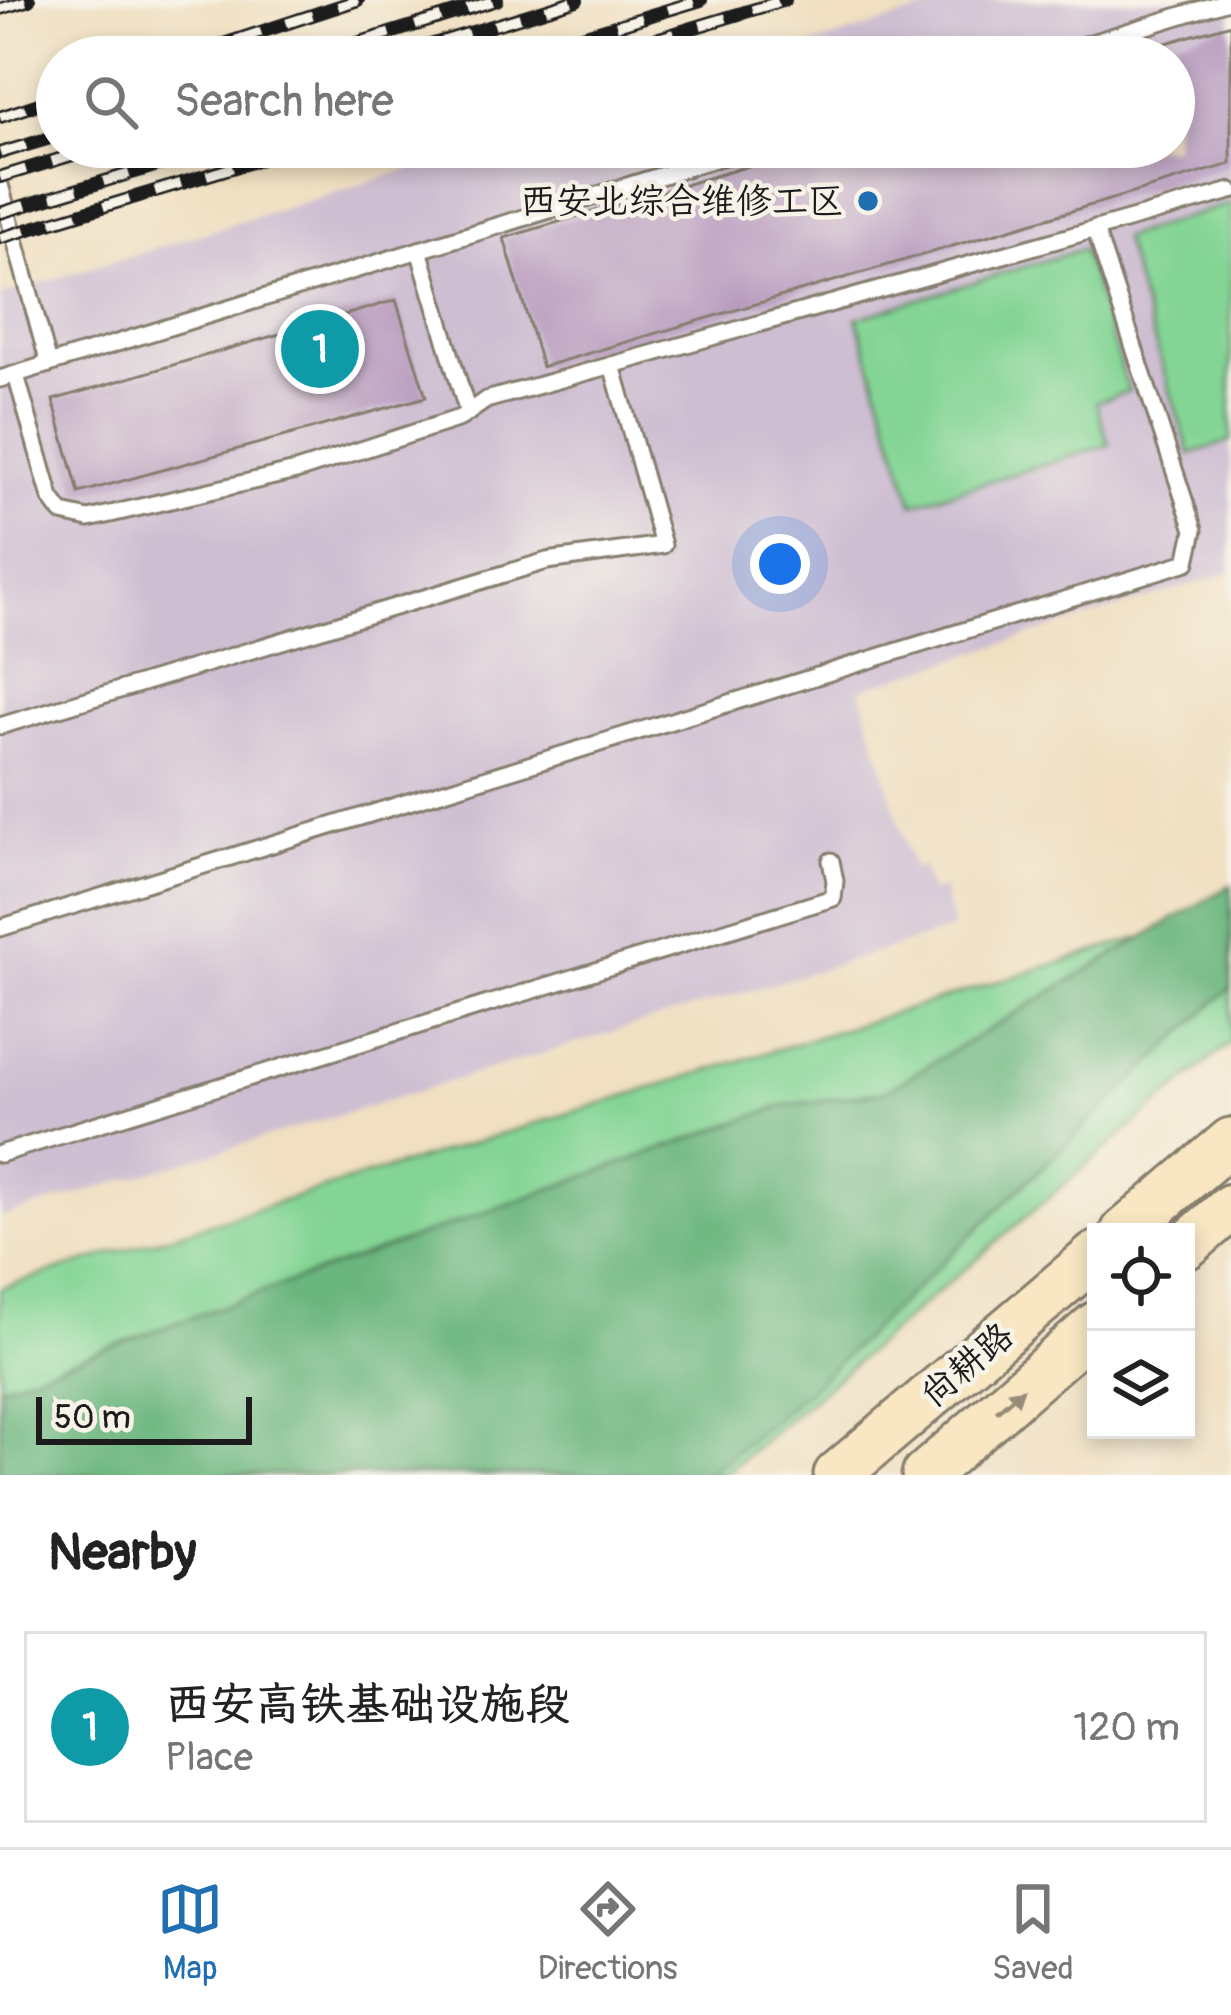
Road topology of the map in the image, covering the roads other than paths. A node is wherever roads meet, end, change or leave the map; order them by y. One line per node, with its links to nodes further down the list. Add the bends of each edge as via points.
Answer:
1 (1231, 0): 2 (lane)
2 (1114, 36)
3 (686, 168): 7 (lane)
4 (0, 184): 8 (lane)
5 (1231, 191): 6 (lane)
6 (1095, 230): 9 (lane); 14 (lane, via 1194,530 1187,562)
7 (419, 250): 8 (lane); 11 (lane)
8 (49, 364): 10 (lane)
9 (612, 365): 11 (lane, via 486,400); 12 (lane, via 663,545 547,561)
10 (8, 377): 11 (lane, via 51,498 62,513 89,519 296,471)
11 (468, 413)
12 (0, 726)
13 (831, 861): 16 (lane, via 833,898)
14 (0, 928)
15 (1231, 1141): 18 (street)
16 (0, 1154)
17 (1231, 1207): 19 (street)
18 (1135, 1223)
19 (1195, 1238)
20 (1087, 1264): 22 (street, 尚耕路)
21 (1089, 1331): 23 (street, 尚耕路, one-way to 21)
22 (837, 1475)
23 (925, 1475)

